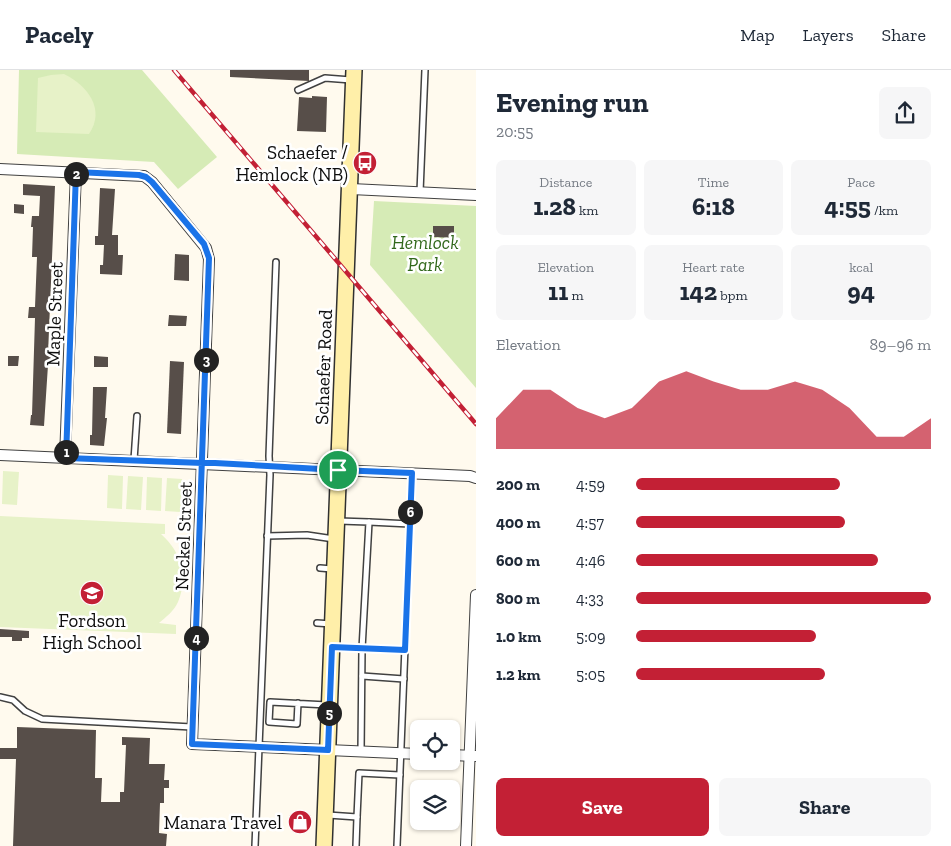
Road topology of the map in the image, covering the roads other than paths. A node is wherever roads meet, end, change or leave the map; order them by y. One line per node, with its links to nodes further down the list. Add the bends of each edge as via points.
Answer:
1 (425, 70): 7 (lane)
2 (354, 75): 3 (lane, via 325,78); 6 (main road, Schaefer Road)
3 (298, 90)
4 (0, 169): 5 (street, Neckel Street)
5 (76, 172): 12 (street, Maple Street); 14 (street, Neckel Street, via 144,176 204,244 209,258)
6 (351, 189): 7 (street); 16 (main road, Schaefer Road)
7 (420, 192): 8 (street)
8 (476, 194)
9 (276, 262): 15 (lane)
10 (137, 416): 13 (lane)
11 (0, 455): 12 (street)
12 (66, 458): 13 (street)
13 (134, 460): 14 (street)
14 (203, 463): 15 (street); 37 (street, Neckel Street)
15 (269, 466): 16 (street); 22 (lane)
16 (338, 470): 17 (street); 19 (main road, Schaefer Road)
17 (412, 473): 18 (street); 21 (lane)
18 (476, 478)
19 (336, 521): 20 (lane); 23 (main road, Schaefer Road)
20 (369, 522): 21 (lane); 30 (lane)
21 (410, 524): 31 (lane)
22 (267, 536): 23 (lane, via 307,535); 38 (lane)
23 (335, 539): 25 (main road, Schaefer Road)
24 (320, 568): 25 (lane)
25 (335, 569): 28 (main road, Schaefer Road)
26 (476, 595): 44 (street)
27 (317, 623): 28 (lane)
28 (333, 624): 29 (main road, Schaefer Road)
29 (332, 647): 30 (lane); 36 (main road, Schaefer Road)
30 (362, 649): 31 (lane); 32 (lane)
31 (405, 650): 33 (lane)
32 (362, 676): 33 (lane); 40 (lane)
33 (404, 678): 41 (lane)
34 (0, 697): 37 (lane, via 13,700 25,711 42,719)
35 (298, 703): 35 (lane, via 270,702 269,722 297,724); 36 (lane)
36 (330, 705): 39 (main road, Schaefer Road)
37 (193, 727): 38 (street, Neckel Street, via 192,744)
38 (258, 747): 39 (street); 48 (lane)
39 (328, 750): 40 (street); 46 (main road, Schaefer Road)
40 (361, 752): 41 (street)
41 (401, 753): 42 (street); 45 (lane)
42 (410, 754)
43 (460, 755): 44 (street)
44 (473, 756): 52 (street)
45 (400, 775): 47 (lane, via 359,773); 51 (lane)
46 (325, 815): 47 (lane); 49 (main road, Schaefer Road)
47 (357, 817): 50 (lane)
48 (255, 846)
49 (324, 846)
50 (356, 846)
51 (398, 846)
52 (466, 846)

